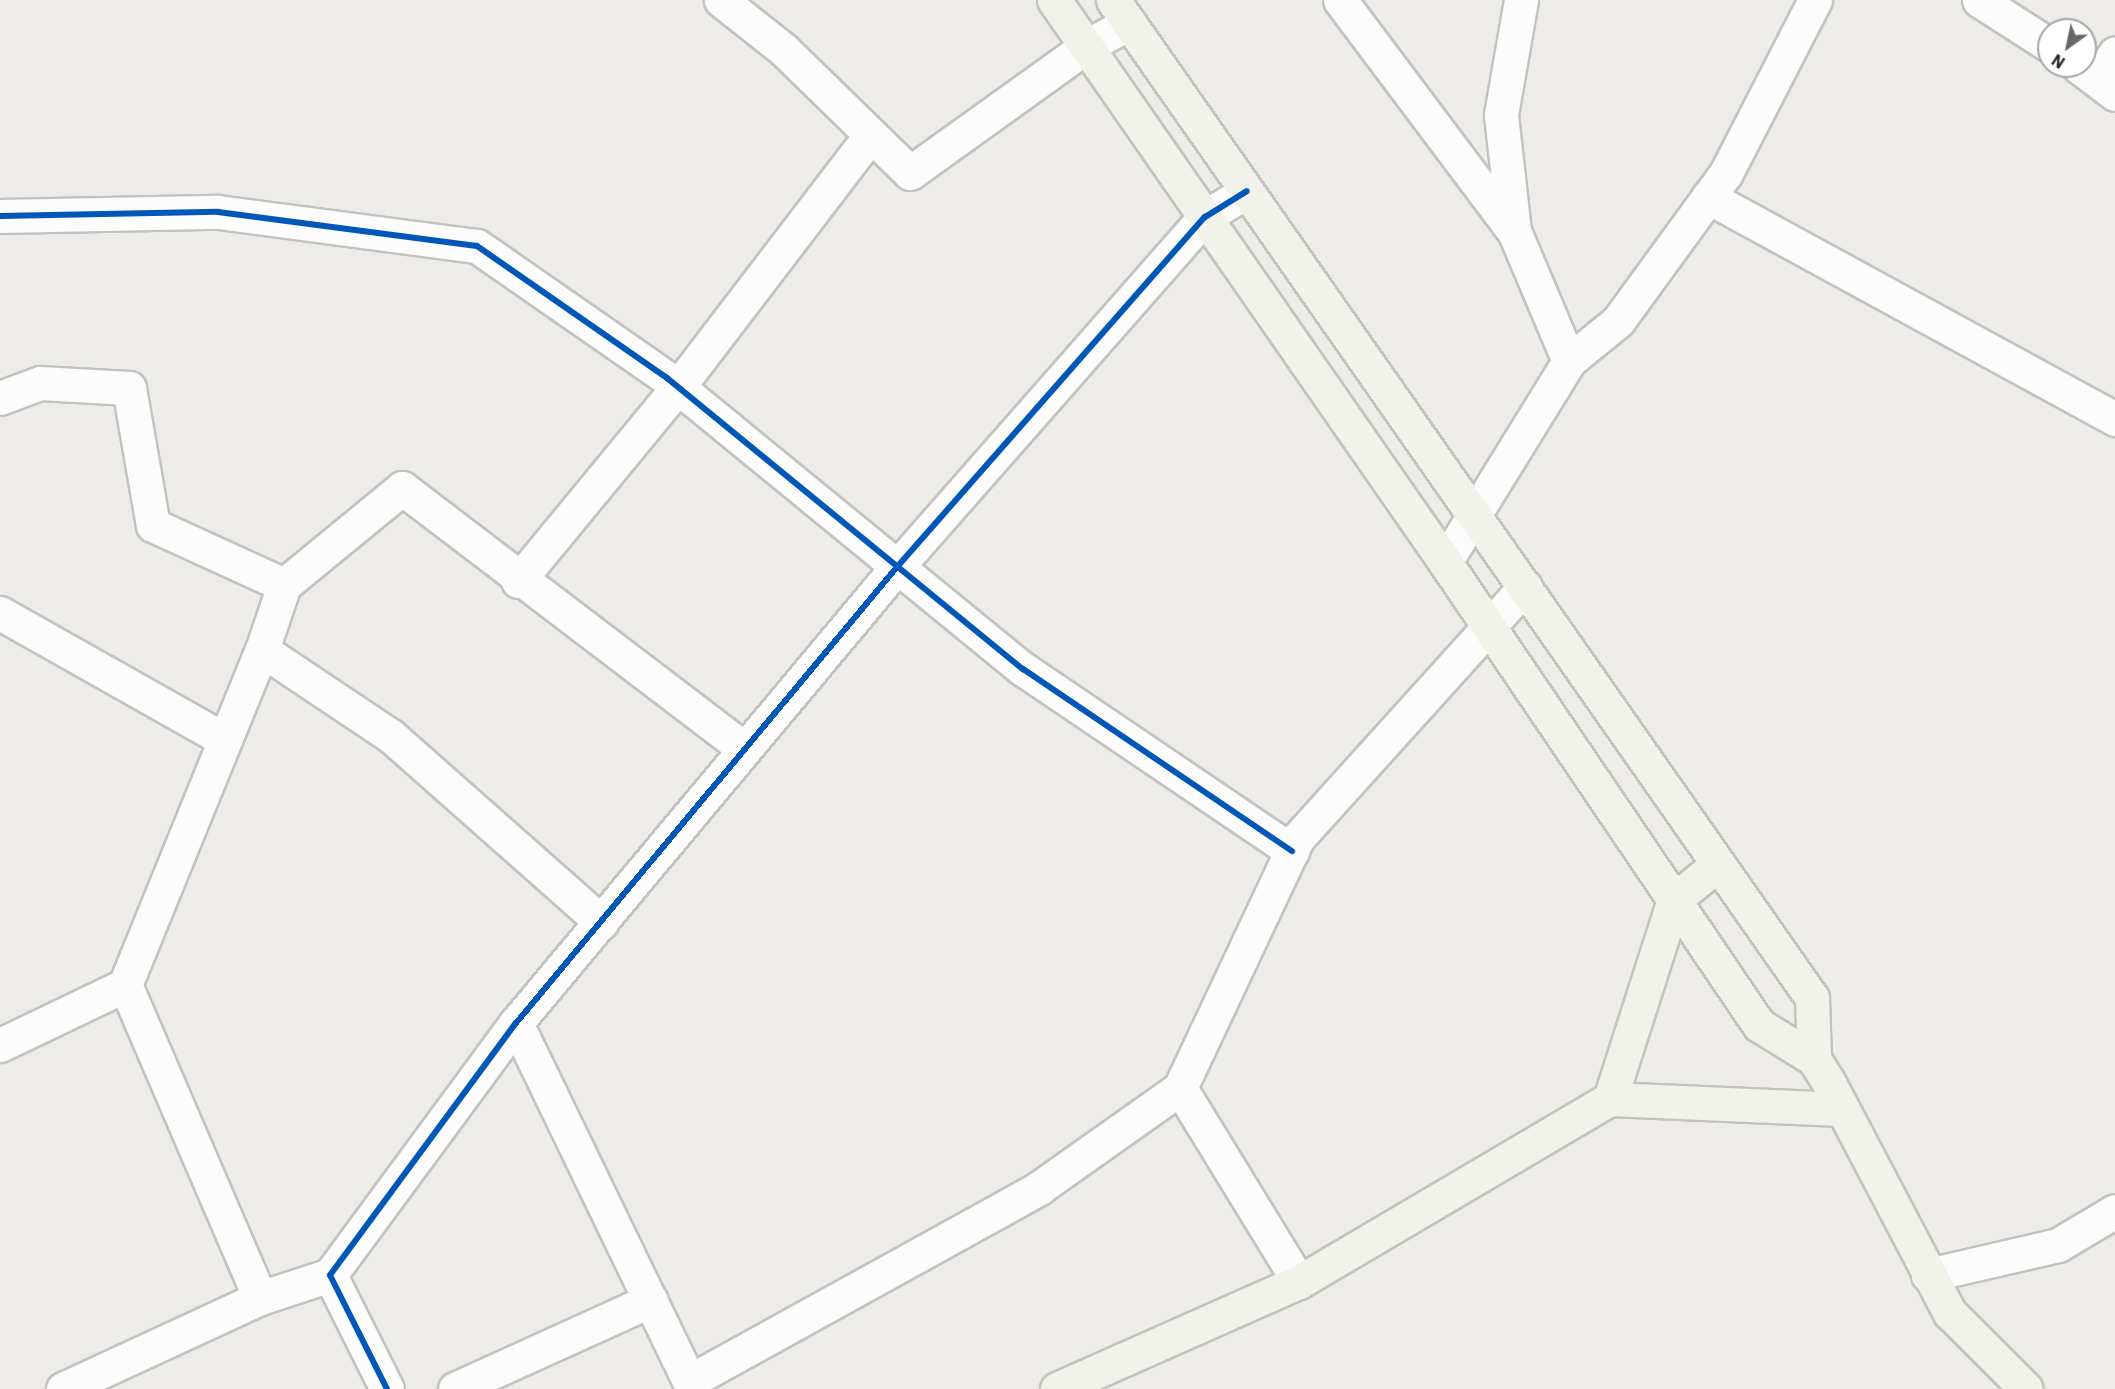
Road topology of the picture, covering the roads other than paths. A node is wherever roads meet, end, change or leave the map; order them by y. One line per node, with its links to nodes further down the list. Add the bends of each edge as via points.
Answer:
1 (721, 0): 12 (street, via 784,50)
2 (1054, 0): 9 (main road)
3 (1340, 0): 17 (street)
4 (1521, 0): 17 (street, via 1501,115)
5 (1815, 0): 14 (street, via 1726,173)
6 (1979, 0): 8 (street)
7 (1121, 11): 9 (street); 13 (main road)
8 (2037, 37)
9 (1086, 46): 12 (street, via 910,174); 16 (main road)
10 (2115, 53): 11 (street)
11 (2096, 80)
12 (871, 135): 19 (street)
13 (1247, 191): 16 (street); 22 (main road)
14 (1708, 197): 18 (street, via 1618,321); 21 (street)
15 (0, 216): 19 (street, via 218,212 477,246)
16 (1205, 217): 23 (main road); 24 (street)
17 (1514, 231): 18 (street)
18 (1569, 361): 22 (street)
19 (678, 387): 24 (street); 25 (street)
20 (0, 398): 26 (street, via 40,383 129,387 153,525)
21 (2115, 419)
22 (1474, 514): 23 (street); 27 (main road)
23 (1445, 562): 29 (main road)
24 (897, 567): 32 (street); 33 (street, via 1023,669)
25 (518, 580): 26 (street, via 402,488); 32 (street)
26 (284, 585): 30 (street)
27 (1525, 587): 29 (street); 34 (main road)
28 (0, 613): 31 (street)
29 (1491, 628): 33 (street, via 1298,839); 35 (main road)
30 (262, 650): 31 (street); 36 (street, via 391,736)
31 (225, 740): 37 (street)
32 (746, 748): 36 (street)
33 (1292, 851): 41 (street)
34 (1718, 864): 35 (main road); 40 (main road, via 1812,998)
35 (1674, 900): 40 (main road, via 1760,1025); 42 (main road)
36 (601, 922): 38 (street)
37 (125, 985): 39 (street); 48 (street)
38 (516, 1023): 45 (street); 49 (street)
39 (0, 1045)
40 (1814, 1059): 43 (main road)
41 (1180, 1088): 47 (street); 50 (street, via 1040,1188)
42 (1610, 1099): 43 (main road); 47 (main road)
43 (1842, 1109): 46 (main road)
44 (2115, 1211): 46 (street, via 2058,1245)
45 (330, 1275): 48 (street); 53 (street)
46 (1928, 1275): 55 (main road, via 1950,1313)
47 (1299, 1282): 51 (main road)
48 (260, 1298): 52 (street)
49 (651, 1300): 50 (street); 54 (street)
50 (692, 1385)
51 (1062, 1388)
52 (63, 1389)
53 (387, 1389)
54 (455, 1389)
55 (2026, 1389)

